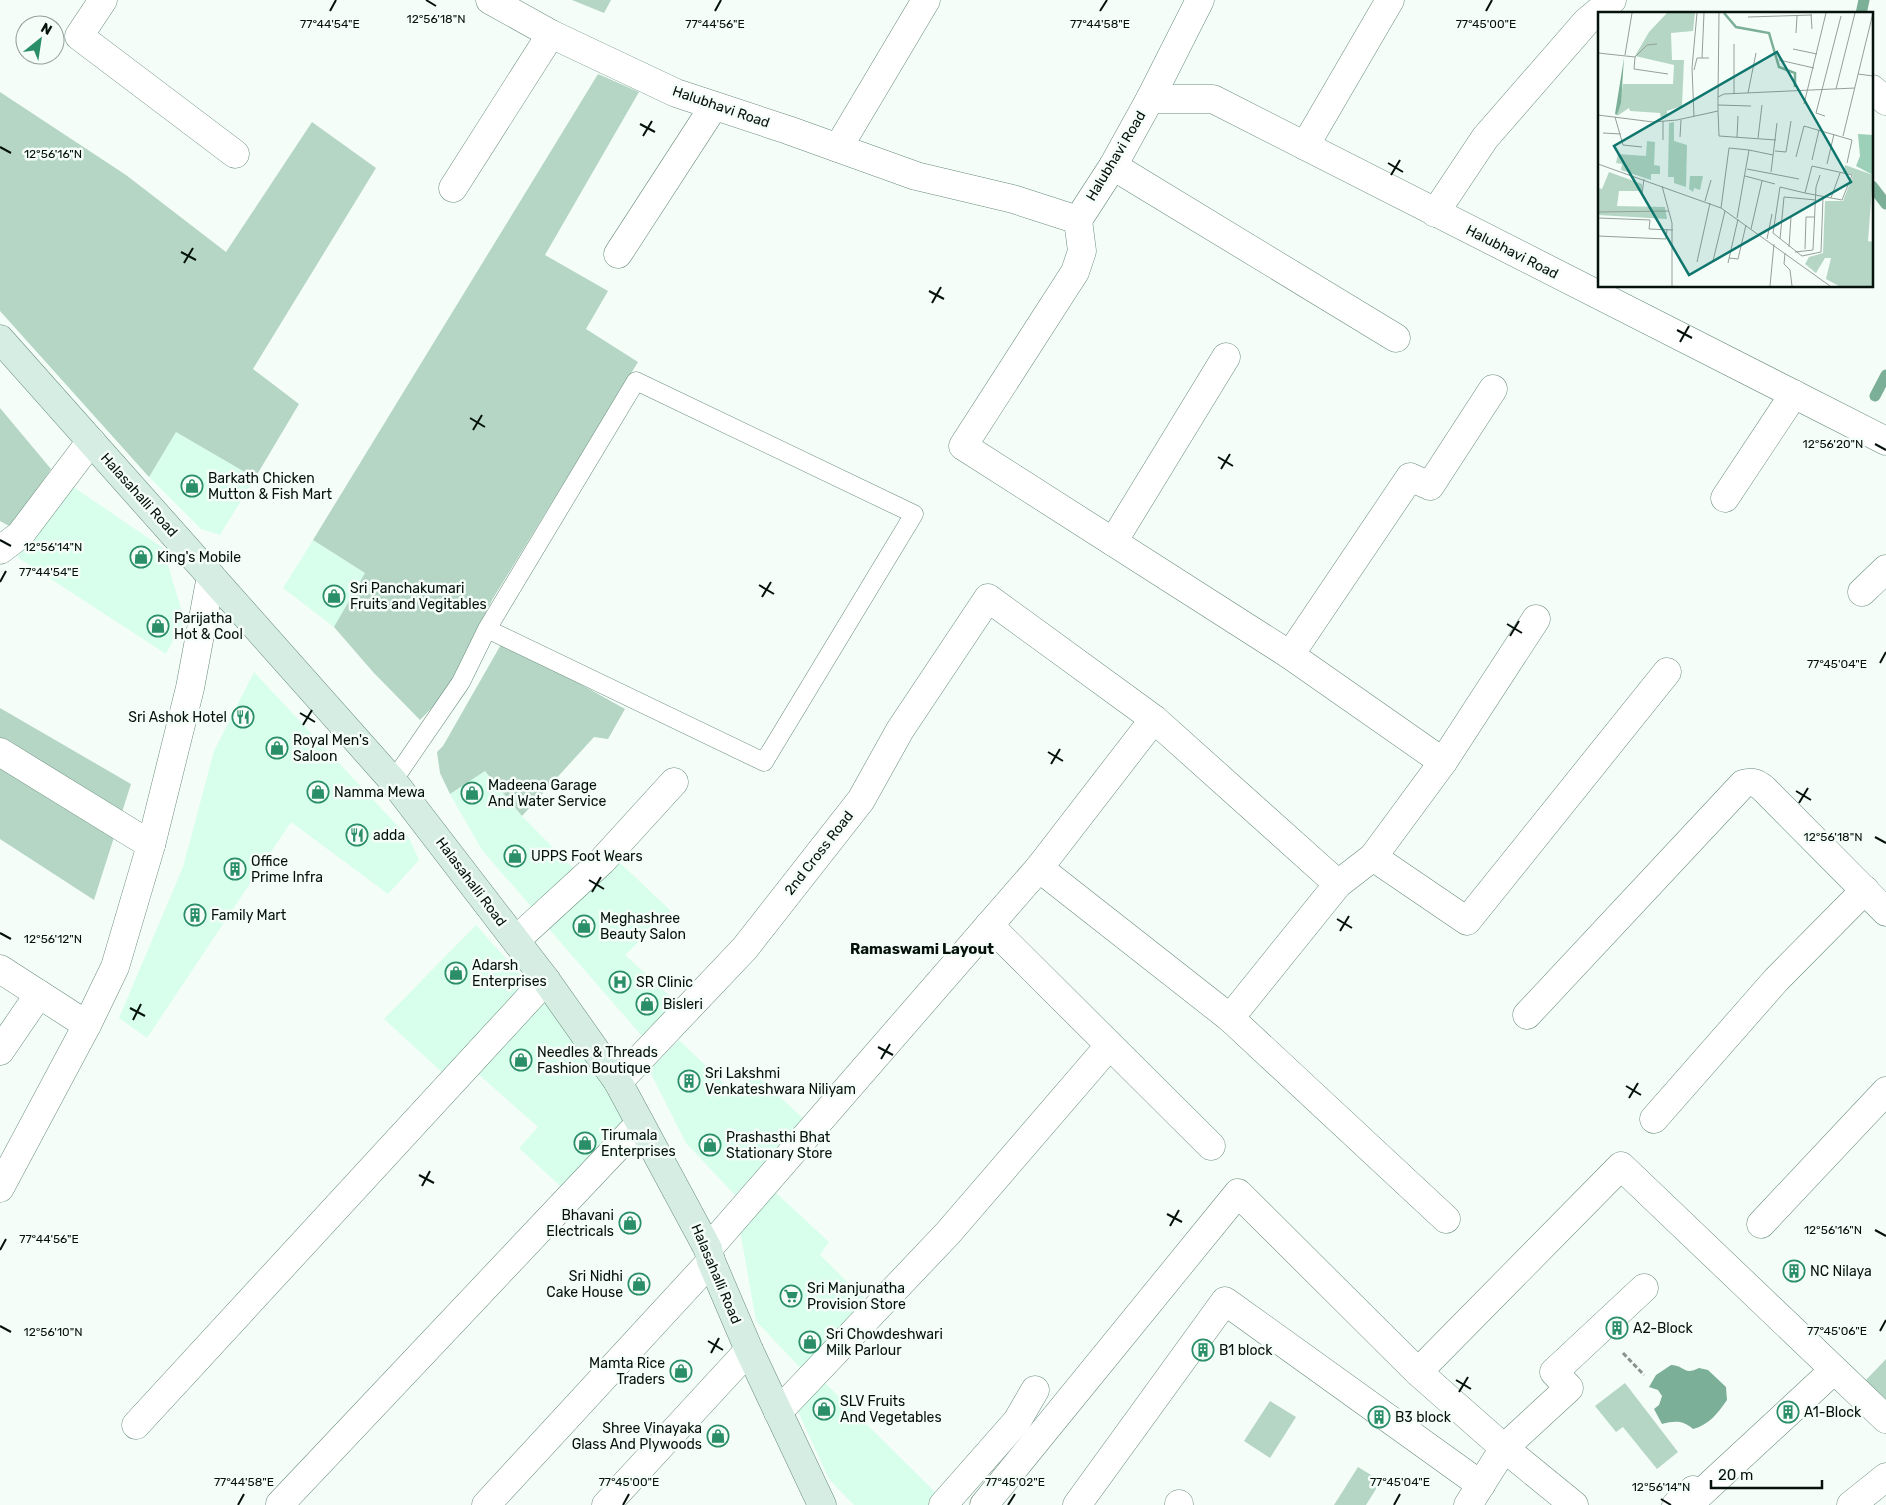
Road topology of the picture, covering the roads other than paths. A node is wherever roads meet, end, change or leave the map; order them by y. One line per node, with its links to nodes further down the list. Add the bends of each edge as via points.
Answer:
1 (103, 0): 14 (street, via 79,36)
2 (490, 0): 7 (street, Halubhavi Road)
3 (926, 0): 13 (street)
4 (1200, 0): 9 (street)
5 (1390, 0): 12 (street)
6 (1612, 0): 17 (street, via 1586,22 1485,138)
7 (551, 34): 11 (street, Halubhavi Road, via 676,93); 16 (street)
8 (1874, 90): 10 (street)
9 (1150, 99): 12 (street, Halubhavi Road, via 1213,99); 15 (street, Halubhavi Road)
10 (1886, 101)
11 (714, 106): 13 (street, Halubhavi Road); 19 (street)
12 (1305, 146): 17 (street, Halubhavi Road)
13 (838, 148): 18 (street, Halubhavi Road, via 916,176 1013,199)
14 (235, 154)
15 (1113, 166): 18 (street, Halubhavi Road); 20 (street)
16 (453, 188)
17 (1435, 214): 24 (street, Halubhavi Road)
18 (1078, 220): 28 (street, via 1082,251 1075,272 964,446)
19 (618, 254)
20 (1396, 338)
21 (0, 339): 25 (main road, Halasahalli Road)
22 (1226, 357): 28 (street)
23 (1494, 389): 35 (street, via 1430,486 1410,477)
24 (1794, 394): 26 (street, Halubhavi Road); 27 (street)
25 (91, 441): 29 (street, via 20,534); 31 (main road, Halasahalli Road)
26 (1886, 441)
27 (1725, 498)
28 (1113, 542): 35 (street)
29 (0, 550)
30 (1886, 569): 32 (street)
31 (211, 576): 40 (main road, Halasahalli Road); 42 (street, via 190,688)
32 (1862, 592)
33 (1536, 619): 39 (street)
34 (487, 629): 34 (lane, via 636,381 914,514 764,762); 40 (lane, via 461,682)
35 (1290, 655): 39 (street)
36 (1667, 672): 43 (street, via 1467,921)
37 (1154, 719): 44 (street); 45 (street); 58 (street, 2nd Cross Road, via 988,598 900,730 861,800 745,948)
38 (0, 752): 42 (street)
39 (1443, 762): 43 (street)
40 (394, 781): 49 (main road, Halasahalli Road)
41 (674, 782): 49 (street, via 602,861)
42 (151, 845): 55 (street, via 116,967)
43 (1373, 857): 45 (street)
44 (1039, 868): 48 (street); 54 (street)
45 (1338, 884): 54 (street)
46 (1865, 890): 47 (street); 53 (street, via 1756,782 1743,784); 60 (street, via 1776,980)
47 (1886, 912)
48 (989, 925): 56 (street); 66 (street)
49 (516, 940): 51 (main road, Halasahalli Road)
50 (0, 969): 52 (street)
51 (546, 980): 58 (main road, Halasahalli Road); 74 (street)
52 (39, 994): 55 (street); 57 (street)
53 (1527, 1015)
54 (1230, 1018): 64 (street)
55 (88, 1025): 63 (street)
56 (1109, 1046): 62 (street); 72 (street, via 948,1233)
57 (0, 1050)
58 (618, 1082): 61 (main road, Halasahalli Road)
59 (1886, 1091): 65 (street)
60 (1654, 1119)
61 (640, 1123): 66 (main road, Halasahalli Road); 79 (street)
62 (1211, 1146)
63 (0, 1188)
64 (1446, 1219)
65 (1761, 1224)
66 (710, 1255): 68 (main road, Halasahalli Road); 80 (street)
67 (1644, 1288): 75 (street, via 1554,1372 1569,1388)
68 (749, 1350): 72 (main road, Halasahalli Road); 81 (street)
69 (1834, 1370): 70 (street, via 1621,1166); 73 (street); 86 (street, via 1698,1496 1693,1490)
70 (1418, 1372): 75 (street); 84 (street, via 1238,1193)
71 (1035, 1390): 83 (street, via 1017,1421)
72 (778, 1412): 82 (main road, Halasahalli Road)
73 (1886, 1420)
74 (136, 1425)
75 (1504, 1448): 77 (street); 78 (street)
76 (1886, 1477): 87 (street)
77 (1474, 1495): 85 (street, via 1225,1301)
78 (1566, 1502)
79 (280, 1504)
80 (486, 1505)
81 (606, 1505)
82 (822, 1505)
83 (944, 1505)
84 (984, 1505)
85 (1077, 1505)
86 (1676, 1505)
87 (1851, 1505)

